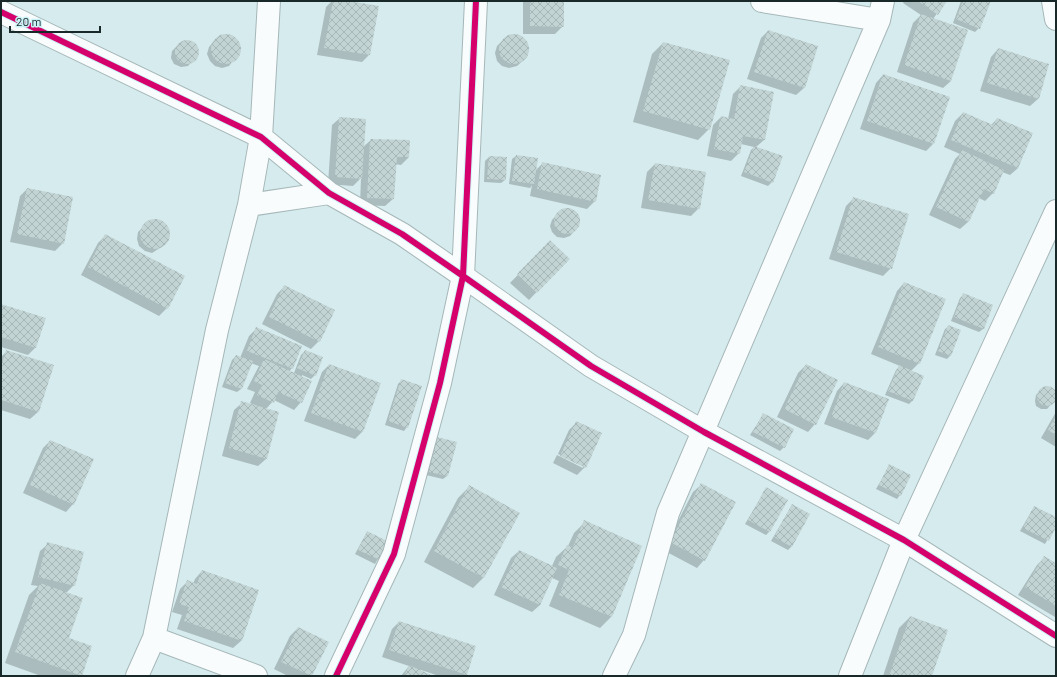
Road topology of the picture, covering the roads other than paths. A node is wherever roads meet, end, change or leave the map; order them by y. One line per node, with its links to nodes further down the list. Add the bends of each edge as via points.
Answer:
1 (269, 1): 8 (street)
2 (476, 1): 12 (street)
3 (762, 1): 5 (street)
4 (1053, 1): 7 (street)
5 (881, 11): 13 (street)
6 (1, 12): 8 (street)
7 (1056, 19)
8 (261, 137): 9 (street); 10 (street)
9 (329, 193): 10 (street); 12 (street, via 402,234)
10 (249, 205): 16 (street, via 217,330)
11 (1056, 211): 14 (street)
12 (463, 276): 13 (street, via 591,366); 19 (street, via 440,383 394,554)
13 (704, 432): 14 (street); 20 (street, via 668,513 634,635)
14 (904, 540): 15 (street); 21 (street)
15 (1056, 636)
16 (154, 638): 17 (street); 18 (street)
17 (137, 676)
18 (256, 676)
19 (336, 676)
20 (614, 676)
21 (850, 676)

